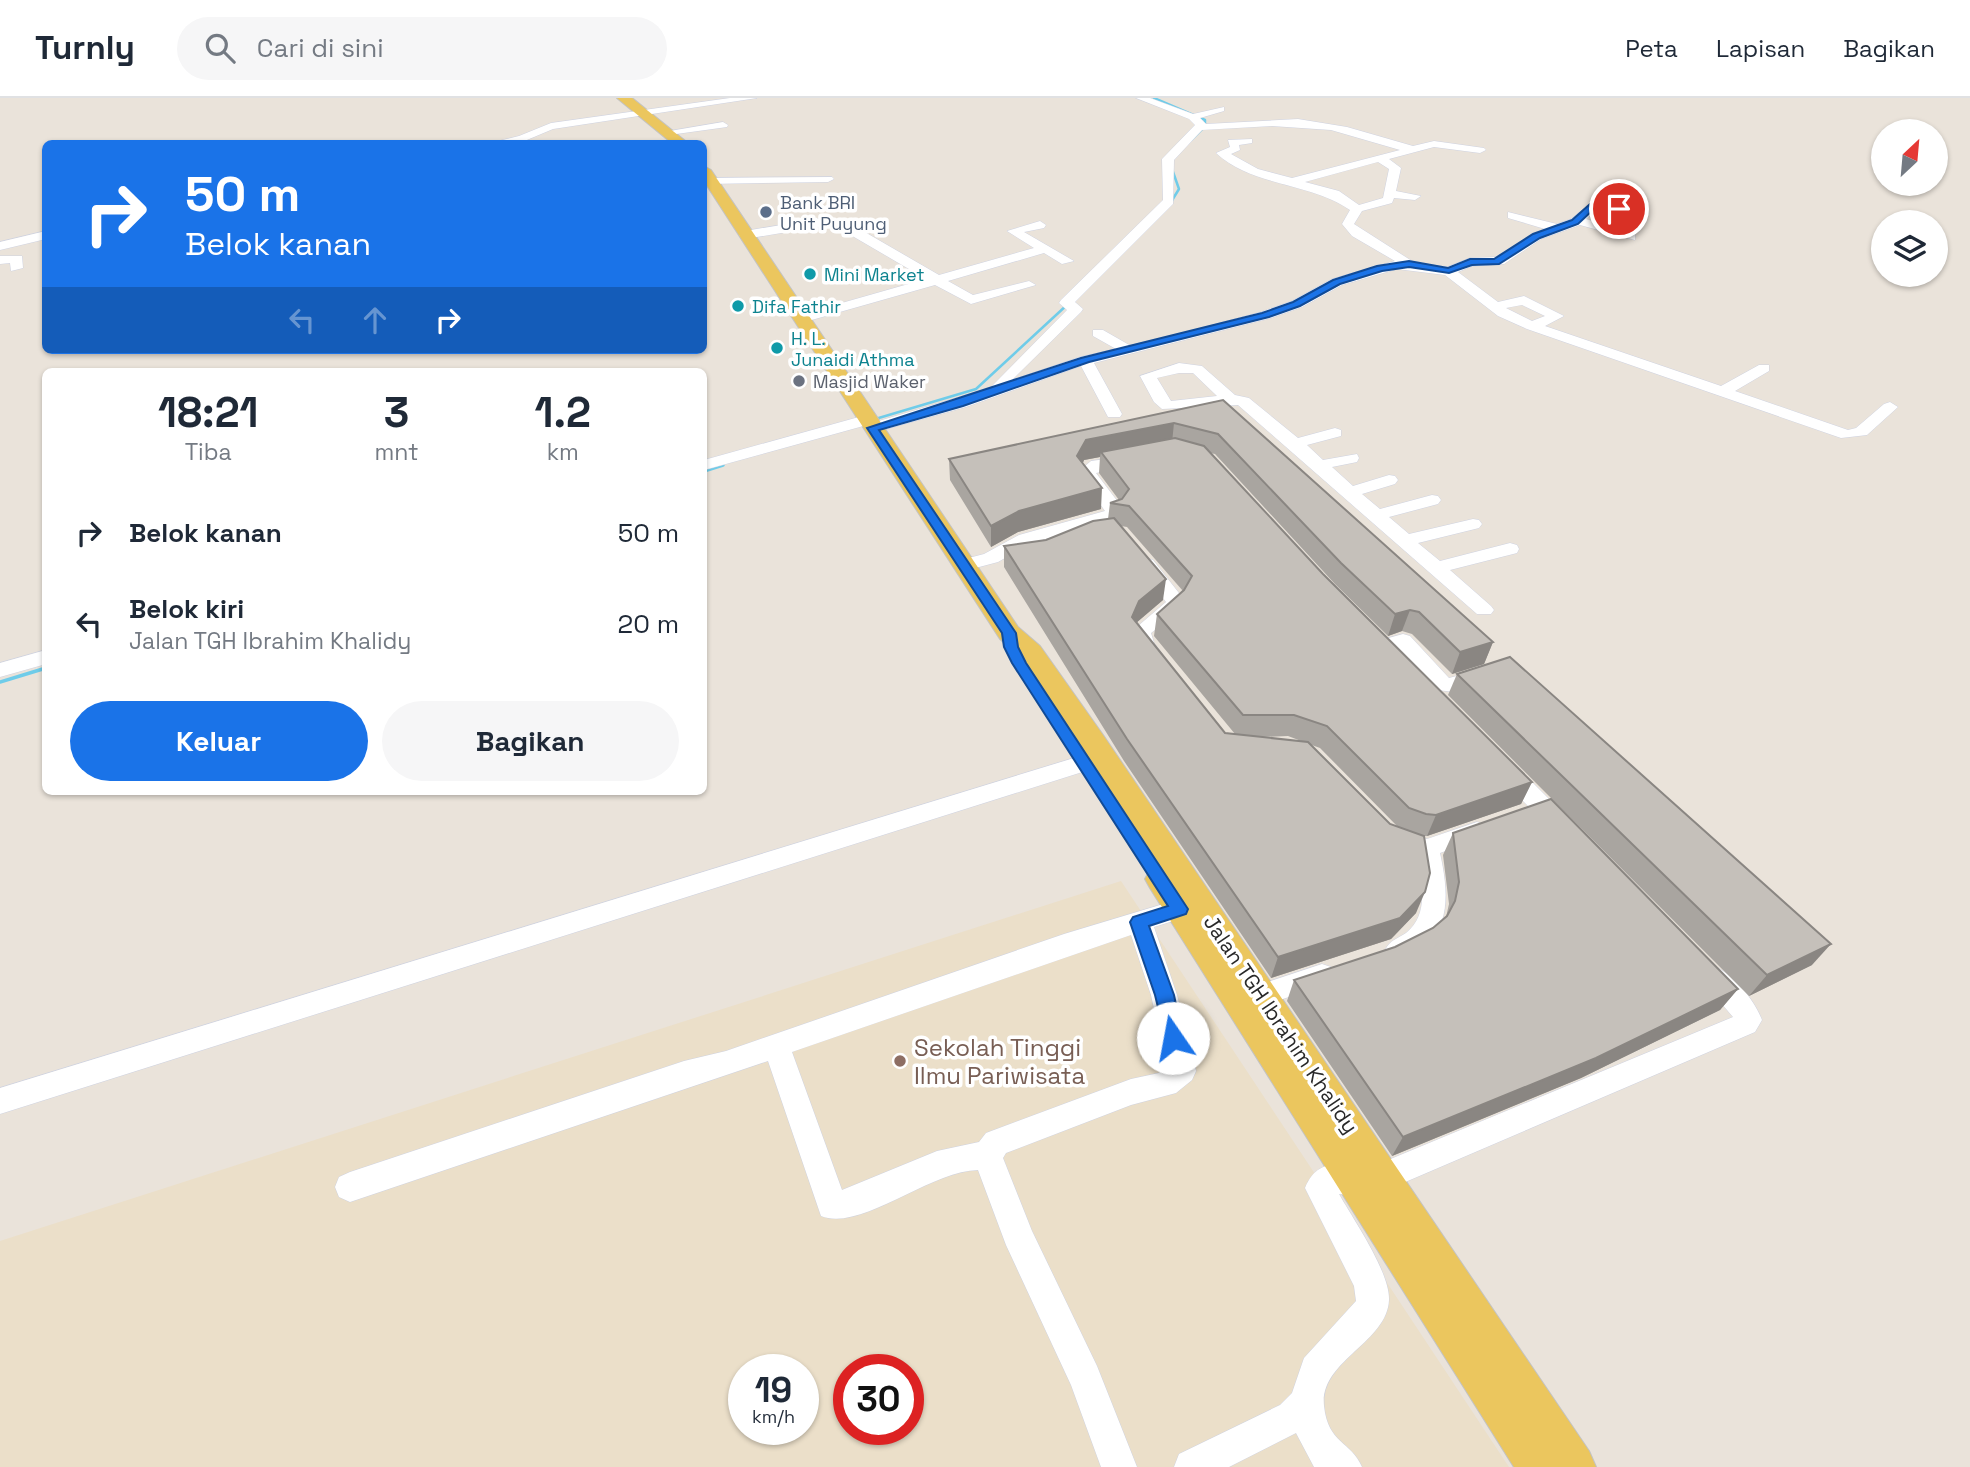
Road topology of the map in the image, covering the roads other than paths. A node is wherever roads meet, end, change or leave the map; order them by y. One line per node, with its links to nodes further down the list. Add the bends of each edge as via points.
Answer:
1 (624, 98): 5 (main road)
2 (752, 98): 5 (street)
3 (1142, 98): 6 (street)
4 (1220, 109): 6 (street)
5 (646, 114): 8 (main road); 10 (street, via 551,126)
6 (1200, 122): 13 (street, via 1283,122 1313,130 1347,130); 41 (street, via 1168,159 1169,201)
7 (723, 125): 8 (street)
8 (669, 132): 11 (main road)
9 (1469, 135): 13 (street, via 1475,150 1441,144)
10 (520, 140)
11 (678, 140)
12 (1248, 141): 18 (street, via 1232,142 1236,148 1222,153 1254,171)
13 (1410, 149): 14 (street)
14 (1380, 159): 18 (street); 19 (street, via 1395,168)
15 (707, 177): 17 (street)
16 (707, 178): 28 (main road, Jalan TGH Ibrahim Khalidy)
17 (828, 179)
18 (1291, 182): 21 (street, via 1335,194)
19 (1388, 194): 20 (street); 21 (street, via 1386,201)
20 (1415, 196)
21 (1357, 210): 24 (street); 35 (street, via 1348,222 1352,230)
22 (1625, 211): 25 (street, via 1593,205)
23 (1512, 215): 27 (street)
24 (1374, 219)
25 (1578, 220): 27 (street); 30 (street)
26 (1040, 225): 32 (street, via 1013,231)
27 (1559, 229): 37 (street, via 1536,236 1497,261 1470,262)
28 (745, 235): 38 (street, via 840,223); 44 (main road, Jalan TGH Ibrahim Khalidy)
29 (42, 236): 31 (street)
30 (1631, 237)
31 (0, 246)
32 (1045, 249): 34 (street); 38 (street)
33 (0, 260): 36 (street, via 17,259)
34 (1067, 261)
35 (1409, 264): 37 (street); 47 (street, via 1354,275 1266,315)
36 (16, 268)
37 (1449, 271): 40 (street)
38 (936, 281): 39 (street, via 973,300); 44 (street)
39 (1029, 285)
40 (1490, 304): 42 (street, via 1514,294); 43 (street)
41 (1071, 306): 53 (street, via 1075,310)
42 (1541, 307): 43 (street); 45 (street, via 1558,317)
43 (1511, 317): 45 (street)
44 (801, 319): 58 (main road, Jalan TGH Ibrahim Khalidy)
45 (1532, 326): 52 (street)
46 (1098, 333): 47 (street)
47 (1137, 349): 48 (street); 50 (street)
48 (1085, 360): 53 (street); 57 (street)
49 (1764, 368): 52 (street)
50 (1168, 370): 51 (street, via 1192,368); 54 (street, via 1148,376)
51 (1213, 384): 54 (street); 55 (street)
52 (1723, 391): 56 (street, via 1850,436)
53 (992, 393): 58 (street)
54 (1159, 395): 55 (street, via 1169,407)
55 (1230, 399): 60 (street, via 1250,406)
56 (1890, 407)
57 (1114, 414)
58 (869, 424): 63 (street); 75 (main road, Jalan TGH Ibrahim Khalidy)
59 (1335, 433): 60 (street)
60 (1292, 444): 64 (street)
61 (1150, 458): 74 (street, via 1087,470 1115,510 1112,515 1015,543)
62 (1351, 458): 64 (street)
63 (707, 464)
64 (1317, 466): 66 (street)
65 (1389, 480): 66 (street)
66 (1347, 493): 68 (street)
67 (1432, 500): 68 (street)
68 (1374, 516): 71 (street)
69 (1473, 524): 71 (street)
70 (1119, 533): 74 (street, via 1093,532 1057,549 1020,558)
71 (1404, 541): 76 (street)
72 (1510, 549): 76 (street)
73 (1135, 552): 82 (street, via 1176,599 1172,609 1141,632 1144,645)
74 (990, 558): 75 (street)
75 (964, 565): 78 (main road, Jalan TGH Ibrahim Khalidy)
76 (1436, 568): 77 (street)
77 (1484, 610)
78 (1009, 633): 85 (main road, Jalan TGH Ibrahim Khalidy, via 1019,663); 97 (main road, Jalan TGH Ibrahim Khalidy, via 1031,652)
79 (42, 658): 80 (street)
80 (0, 670)
81 (1496, 670): 83 (street, via 1447,686 1403,641 1380,642)
82 (1170, 675)
83 (1443, 705)
84 (1491, 755): 86 (street)
85 (1087, 762): 92 (main road, Jalan TGH Ibrahim Khalidy); 99 (street)
86 (1543, 808): 87 (street); 90 (street)
87 (1517, 817)
88 (1492, 826): 91 (street)
89 (1382, 829): 91 (street, via 1405,845)
90 (1582, 847)
91 (1427, 848): 94 (street, via 1437,897 1427,927 1418,939)
92 (1180, 909): 93 (street); 101 (main road, Jalan TGH Ibrahim Khalidy)
93 (1139, 922): 98 (street); 100 (street, via 1164,995 1182,1071 1166,1084 1132,1092 996,1143)
94 (1376, 957)
95 (1698, 963): 101 (street, via 1745,1011 1745,1024)
96 (1350, 966): 97 (street)
97 (1262, 995): 101 (main road, Jalan TGH Ibrahim Khalidy)
98 (776, 1045): 100 (street, via 832,1205 846,1205 946,1163 977,1154); 102 (street)
99 (0, 1101)
100 (987, 1156): 105 (street)
101 (1371, 1181): 103 (street, via 1327,1179 1320,1188 1373,1298 1371,1309 1315,1370); 107 (main road); 108 (main road)
102 (350, 1187)
103 (1307, 1404): 104 (street, via 1314,1441); 106 (street, via 1292,1417)
104 (1328, 1464)
105 (1119, 1467)
106 (1192, 1467)
107 (1541, 1467)
108 (1573, 1467)

